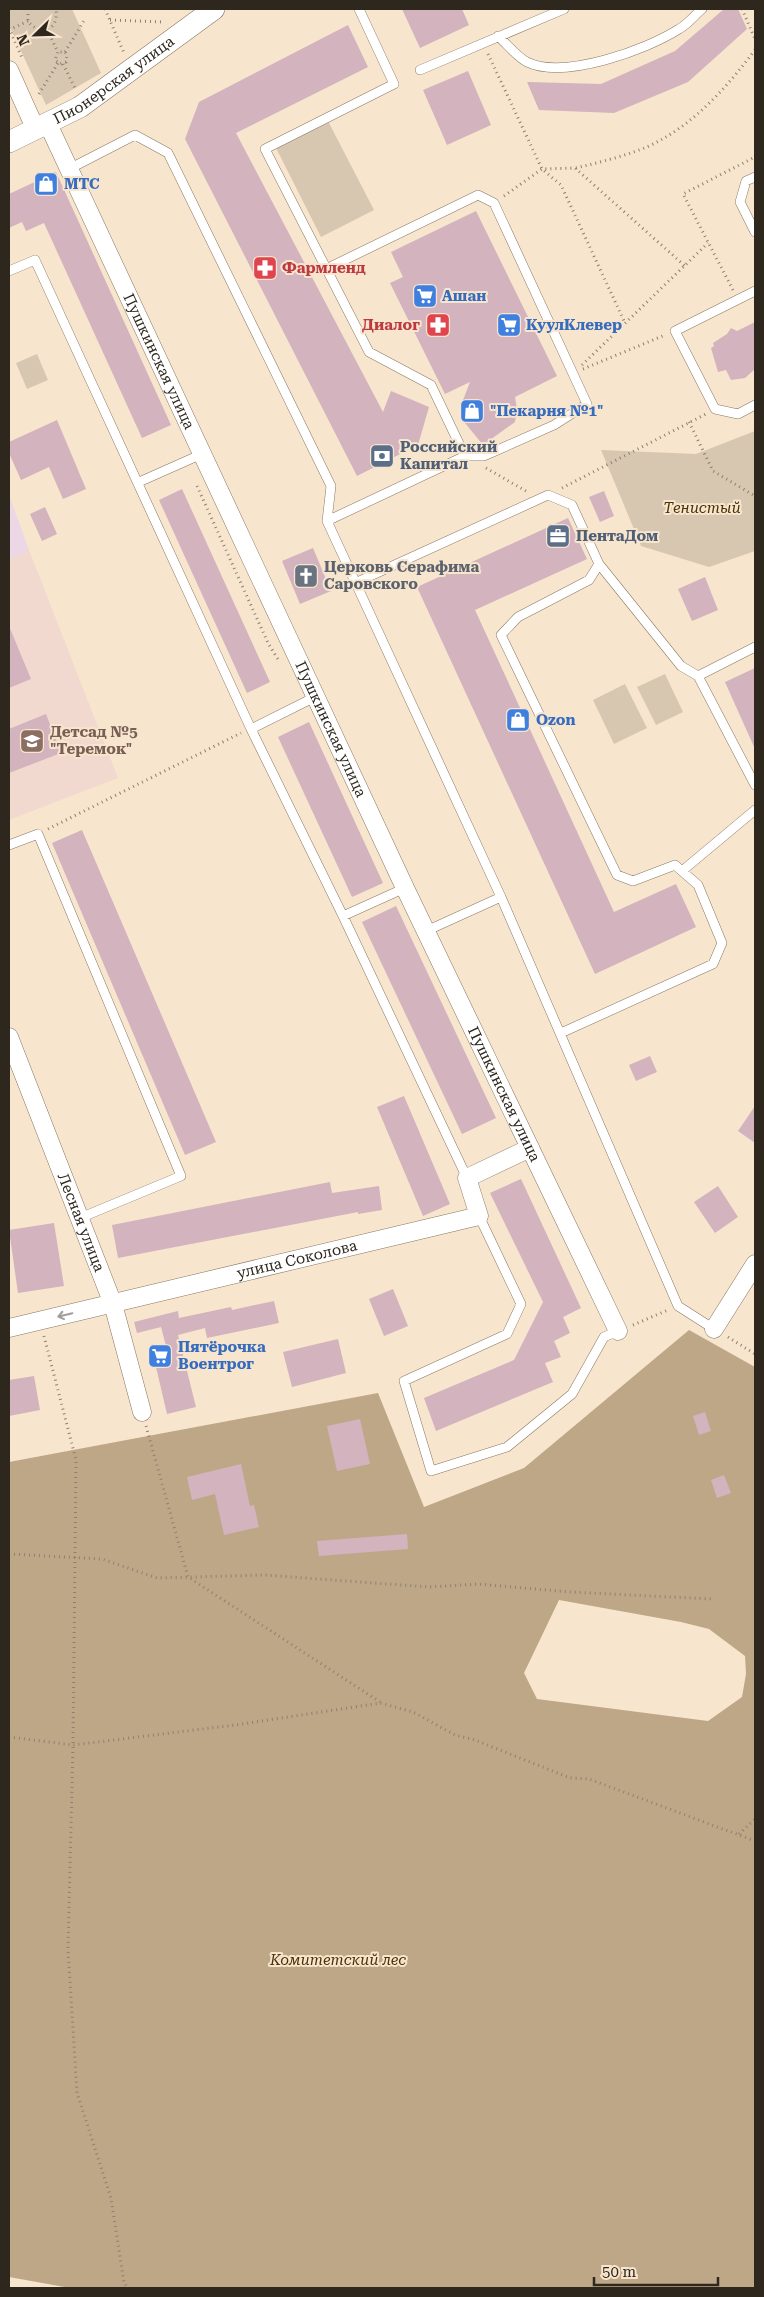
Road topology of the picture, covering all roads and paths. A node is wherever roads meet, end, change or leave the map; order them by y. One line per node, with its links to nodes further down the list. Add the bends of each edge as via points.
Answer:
1 (28, 9): 11 (path)
2 (56, 9): 14 (path, via 54,25)
3 (105, 9): 10 (path)
4 (214, 9): 31 (street, Пионерская улица, via 80,107)
5 (360, 9): 42 (lane, via 394,84 265,149)
6 (564, 9): 15 (lane)
7 (702, 9): 15 (lane, via 680,29 627,54 556,68 526,62)
8 (742, 9): 16 (path)
9 (85, 19): 20 (path)
10 (110, 20): 12 (path, via 172,22); 21 (path)
11 (28, 21): 13 (path); 14 (path, via 32,27)
12 (164, 28)
13 (9, 29): 22 (path)
14 (47, 30): 19 (path)
15 (498, 36): 17 (lane)
16 (755, 40)
17 (483, 43): 26 (lane); 36 (path)
18 (755, 50): 35 (path, via 731,82 698,115 650,145)
19 (58, 52): 20 (path); 23 (path, via 55,56)
20 (65, 52): 24 (path, via 68,58)
21 (126, 58)
22 (24, 62)
23 (58, 63): 24 (path); 28 (path)
24 (63, 64): 29 (path)
25 (9, 70): 31 (street, Пушкинская улица)
26 (420, 70)
27 (36, 86): 28 (path)
28 (39, 94): 30 (path)
29 (78, 95)
30 (42, 100)
31 (42, 127): 32 (street, Пионерская улица); 34 (street, Пушкинская улица)
32 (9, 142)
33 (755, 157): 40 (path, via 684,194)
34 (69, 168): 52 (street, Пушкинская улица); 57 (lane, via 135,135 168,153 330,486)
35 (575, 168): 36 (path); 41 (path)
36 (542, 169): 38 (path); 46 (path, via 560,185)
37 (755, 177): 39 (lane, via 746,181 740,202)
38 (494, 203): 42 (lane, via 478,195); 48 (lane)
39 (755, 232)
40 (708, 243): 41 (path); 45 (path)
41 (685, 266): 46 (path)
42 (326, 269): 53 (lane, via 369,352 431,385)
43 (9, 271): 54 (lane, via 35,260)
44 (755, 291): 45 (lane)
45 (738, 300): 47 (lane)
46 (625, 323): 48 (path)
47 (675, 331): 48 (path); 50 (lane)
48 (574, 373): 53 (lane, via 587,404 554,424 484,456)
49 (755, 405): 50 (lane, via 738,414)
50 (715, 409): 51 (path)
51 (689, 422): 55 (path, via 713,471); 56 (path)
52 (202, 454): 54 (lane); 62 (street, Пушкинская улица)
53 (465, 456): 56 (path); 57 (lane)
54 (139, 482): 63 (lane)
55 (755, 496)
56 (544, 497): 58 (lane, via 572,505); 59 (lane)
57 (327, 521): 59 (lane)
58 (599, 564): 61 (lane, via 681,666); 68 (lane, via 589,580 518,618 502,635 616,875 633,881 675,865)
59 (355, 583): 70 (lane)
60 (755, 647): 61 (lane)
61 (698, 676): 64 (lane)
62 (317, 696): 63 (lane); 69 (street, Пушкинская улица)
63 (251, 728): 66 (path); 71 (lane)
64 (755, 785)
65 (755, 810): 68 (lane)
66 (38, 834): 67 (lane); 78 (lane, via 180,1176)
67 (9, 845)
68 (682, 871): 73 (lane, via 698,885 722,942 713,964)
69 (405, 888): 71 (lane); 72 (street, Пушкинская улица)
70 (501, 897): 72 (lane); 73 (lane)
71 (343, 916): 76 (lane)
72 (426, 931): 75 (street, Пушкинская улица)
73 (561, 1033): 81 (lane)
74 (9, 1037): 78 (street, Лесная улица)
75 (530, 1148): 76 (street); 85 (street, Пушкинская улица)
76 (467, 1178): 77 (street)
77 (479, 1216): 80 (street, улица Соколова); 85 (lane, via 521,1304 507,1334 404,1381 430,1471 506,1446 572,1394 604,1337)
78 (80, 1218): 80 (street, Лесная улица)
79 (755, 1264): 84 (street)
80 (113, 1304): 82 (street, улица Соколова, one-way to 82); 87 (street, Лесная улица)
81 (678, 1306): 84 (lane); 85 (path)
82 (40, 1321): 83 (street, улица Соколова); 89 (path, via 76,1460)
83 (9, 1328)
84 (714, 1329): 86 (path)
85 (618, 1331)
86 (755, 1354)
87 (142, 1412): 90 (path)
88 (9, 1554): 89 (path)
89 (74, 1558): 90 (path, via 102,1559 157,1578); 94 (path)
90 (188, 1577): 91 (path, via 264,1575 429,1587 478,1584 570,1592); 92 (path)
91 (713, 1598)
92 (380, 1703): 94 (path); 96 (path, via 413,1712 455,1735 570,1778 589,1779)
93 (9, 1737): 94 (path)
94 (73, 1745): 98 (path, via 68,1949 77,2093 111,2198 124,2283)
95 (755, 1819): 96 (path)
96 (739, 1834): 97 (path)
97 (755, 1841)
98 (128, 2288)

